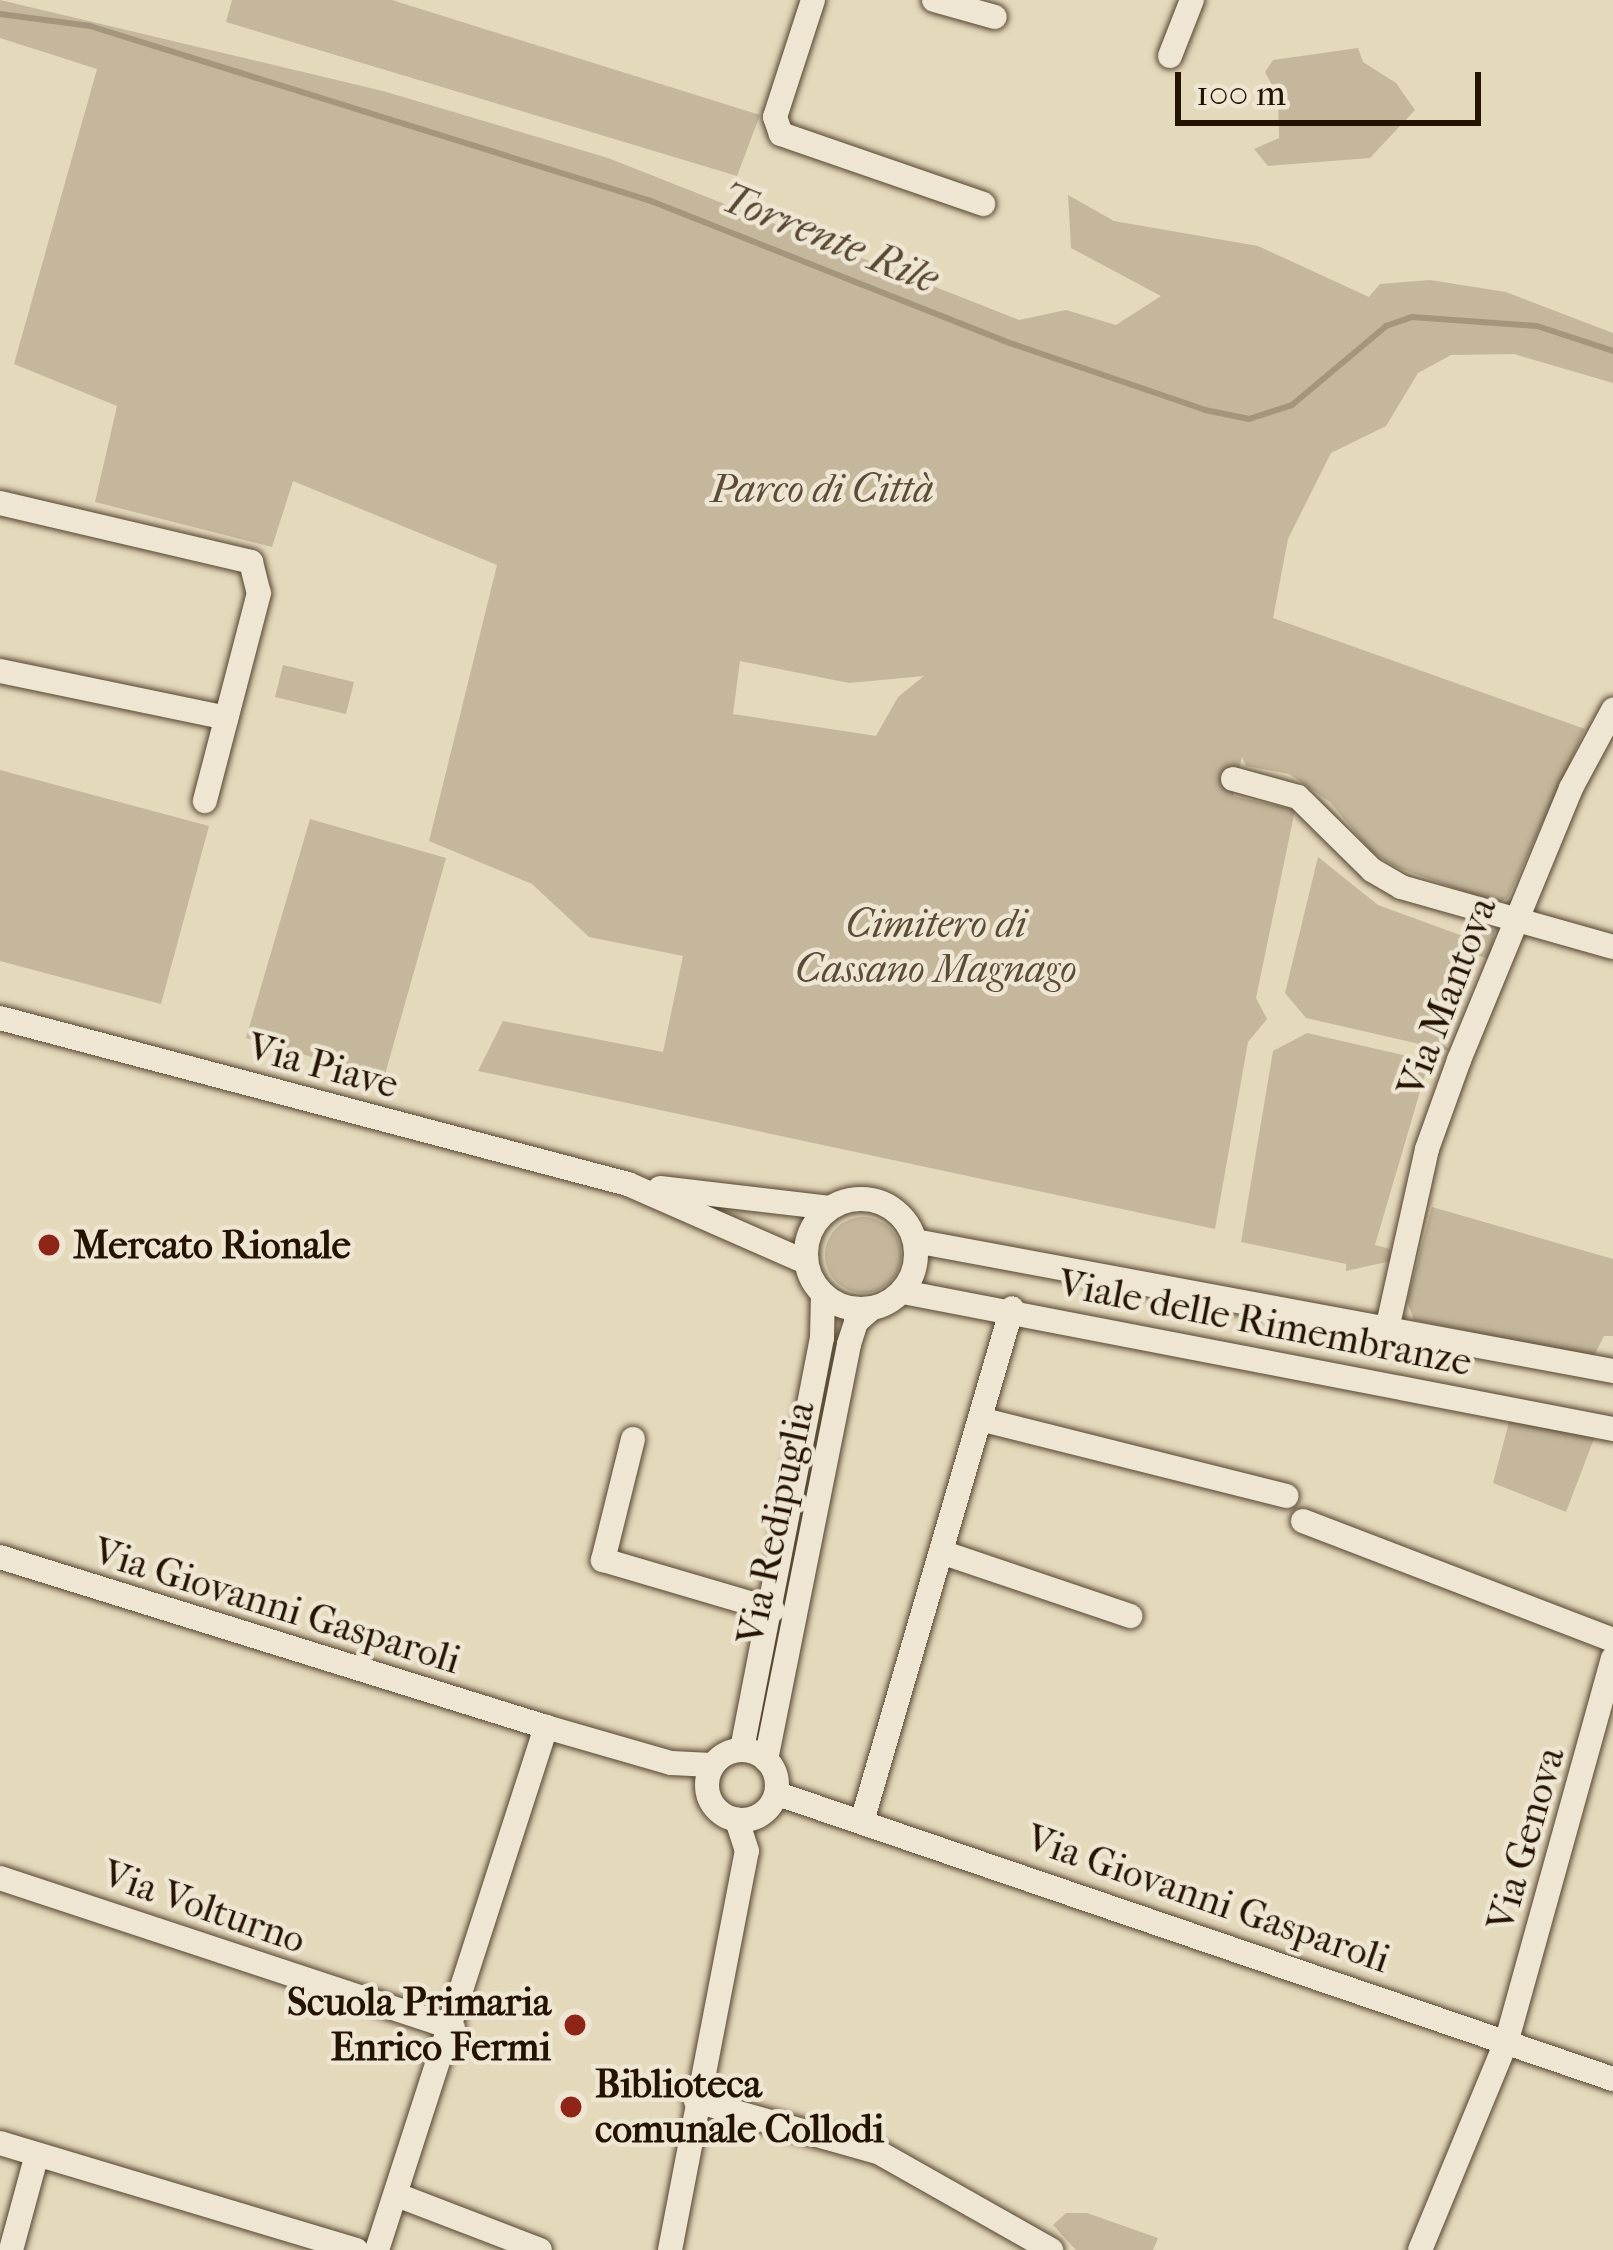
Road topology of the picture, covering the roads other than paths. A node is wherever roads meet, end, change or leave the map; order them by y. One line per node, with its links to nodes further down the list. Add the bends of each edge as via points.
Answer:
1 (813, 0): 6 (street, via 775,117 781,134)
2 (934, 0): 4 (street)
3 (1192, 0): 5 (street)
4 (995, 17)
5 (1170, 56)
6 (983, 204)
7 (0, 503): 10 (street, via 251,562 259,593)
8 (0, 671): 10 (street)
9 (1613, 710): 13 (street, Via Mantova)
10 (226, 718): 12 (street)
11 (1232, 778): 13 (street, via 1298,796 1372,870 1401,886)
12 (205, 802)
13 (1516, 919): 14 (street); 24 (street, Via Mantova, via 1427,1149)
14 (1613, 947)
15 (0, 1018): 16 (street, Via Piave)
16 (628, 1184): 17 (street, Via Piave); 19 (street, Via Piave)
17 (830, 1208): 18 (street, via 877,1201 902,1215); 19 (street, via 812,1229)
18 (915, 1240): 20 (street, via 915,1268); 24 (street, Viale delle Rimembranze)
19 (806, 1262): 21 (street)
20 (902, 1292): 22 (street, Viale delle Rimembranze); 23 (street)
21 (823, 1294): 23 (street); 33 (street, Via Redipuglia, via 826,1317)
22 (1012, 1308): 26 (street); 27 (street, Viale delle Rimembranze)
23 (872, 1309): 39 (street, Via Redipuglia, via 849,1344)
24 (1388, 1325): 25 (street, Viale delle Rimembranze)
25 (1613, 1371)
26 (980, 1419): 29 (street); 31 (street)
27 (1613, 1429)
28 (632, 1438): 33 (street, Via Redipuglia, via 603,1560)
29 (1286, 1496)
30 (1303, 1521): 35 (street)
31 (941, 1552): 34 (street); 42 (street)
32 (0, 1556): 37 (street, Via Giovanni Gasparoli)
33 (773, 1610): 38 (street, Via Redipuglia)
34 (1130, 1616)
35 (1613, 1640)
36 (1613, 1658): 46 (street, Via Genova)
37 (546, 1727): 40 (street, Via Giovanni Gasparoli); 45 (street)
38 (742, 1749): 39 (street); 40 (street)
39 (766, 1760): 41 (street)
40 (709, 1776): 43 (street, via 714,1808)
41 (778, 1794): 42 (street, Via Giovanni Gasparoli); 43 (street, via 761,1815)
42 (862, 1818): 46 (street, Via Giovanni Gasparoli)
43 (737, 1820): 48 (street, via 747,1852)
44 (0, 1878): 45 (street, Via Volturno)
45 (452, 2029): 51 (street)
46 (1507, 2040): 47 (street, Via Giovanni Gasparoli); 58 (street, Via Genova)
47 (1613, 2079)
48 (696, 2101): 52 (street, via 878,2152); 57 (street)
49 (0, 2143): 50 (street)
50 (37, 2154): 53 (street); 54 (street)
51 (397, 2195): 55 (street); 56 (street)
52 (1042, 2242)
53 (11, 2250)
54 (356, 2250)
55 (377, 2250)
56 (540, 2250)
57 (670, 2250)
58 (1420, 2250)

